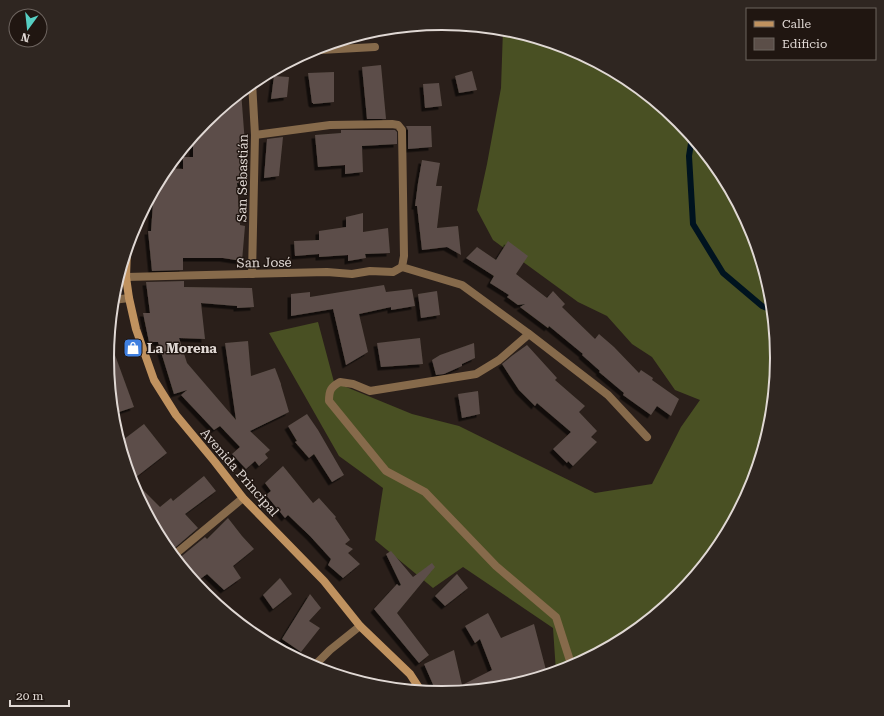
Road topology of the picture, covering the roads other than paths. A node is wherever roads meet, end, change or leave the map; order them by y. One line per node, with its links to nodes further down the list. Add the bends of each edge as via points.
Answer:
1 (375, 47): 2 (street)
2 (331, 49)
3 (252, 90): 4 (street, San Sebastián)
4 (255, 135): 5 (street, via 330,125 398,125 402,130); 7 (street, San Sebastián)
5 (402, 267): 7 (street, San José, via 393,272 370,271 352,274); 11 (street, via 462,285)
6 (126, 269): 8 (street, Avenida Principal)
7 (252, 274): 8 (street, San José)
8 (126, 277): 9 (street, Avenida Principal)
9 (129, 298): 10 (street); 13 (street, Avenida Principal, via 136,329 154,380 176,415)
10 (119, 299)
11 (529, 334): 12 (street, via 608,395); 16 (street, via 499,360 476,374 370,391 340,382 332,386 329,401 386,471 425,492 496,566 556,617)
12 (648, 437)
13 (243, 498): 14 (street); 15 (street, Avenida Principal, via 324,581)
14 (178, 553)
15 (360, 626): 17 (street); 18 (street, Avenida Principal, via 410,674)
16 (570, 660)
17 (318, 662)
18 (417, 685)

